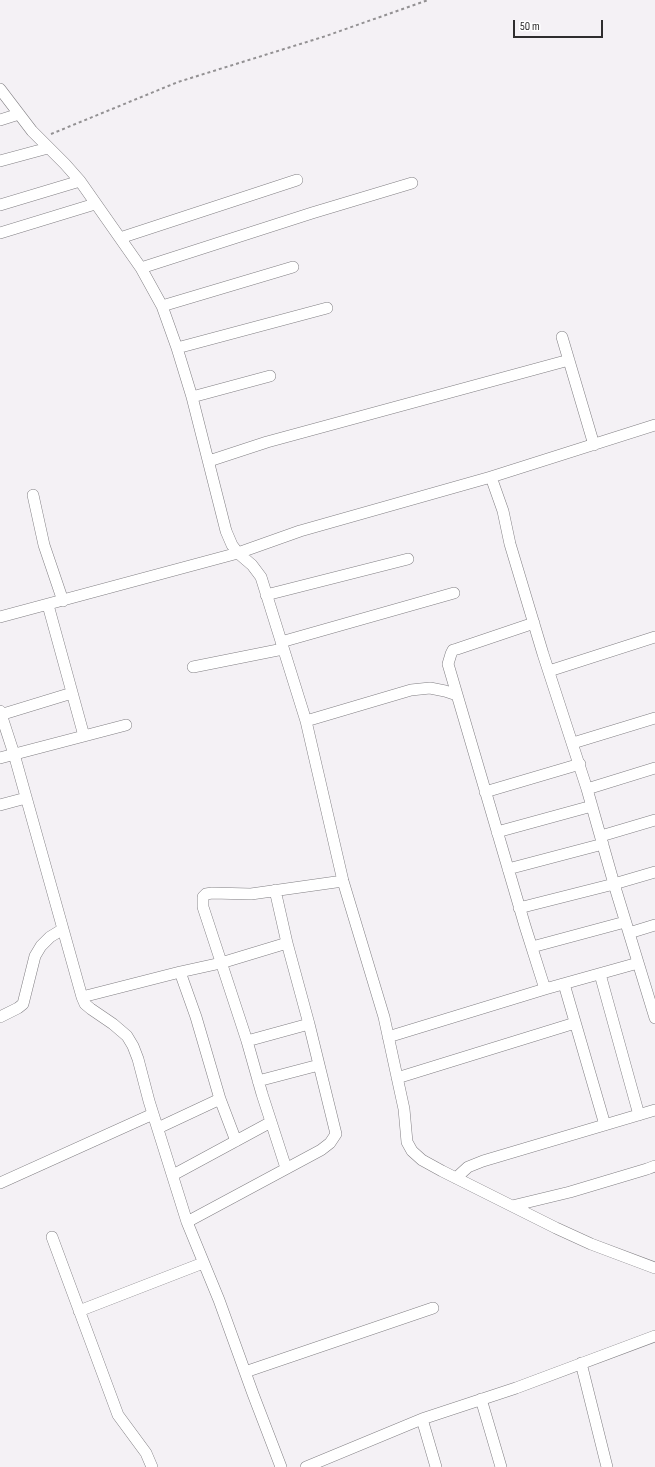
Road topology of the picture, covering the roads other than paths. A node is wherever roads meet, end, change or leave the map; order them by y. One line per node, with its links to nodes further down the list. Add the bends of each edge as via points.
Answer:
1 (0, 89): 2 (street)
2 (19, 114): 3 (street); 4 (street)
3 (0, 120)
4 (48, 148): 5 (street); 7 (street)
5 (0, 161)
6 (297, 180): 12 (street)
7 (80, 181): 9 (street); 10 (street)
8 (412, 183): 14 (street)
9 (95, 204): 11 (street); 12 (street)
10 (0, 205)
11 (0, 233)
12 (120, 238): 14 (street)
13 (293, 267): 15 (street)
14 (141, 268): 15 (street)
15 (162, 306): 18 (street)
16 (327, 308): 18 (street)
17 (562, 337): 19 (street)
18 (177, 348): 21 (street)
19 (569, 360): 23 (street); 24 (street, via 266,442)
20 (270, 376): 21 (street)
21 (192, 397): 24 (street)
22 (655, 425): 23 (street)
23 (594, 445): 25 (street)
24 (209, 461): 27 (street, via 226,531)
25 (491, 477): 27 (street, via 300,531); 34 (street)
26 (33, 494): 31 (street, via 44,545)
27 (238, 553): 30 (street, via 261,577); 31 (street)
28 (408, 558): 30 (street)
29 (454, 593): 36 (street)
30 (266, 595): 36 (street)
31 (63, 601): 32 (street)
32 (48, 604): 33 (street); 39 (street)
33 (0, 617)
34 (534, 623): 38 (street); 40 (street, via 453,650 448,664)
35 (655, 638): 38 (street)
36 (282, 646): 37 (street); 43 (street)
37 (193, 667)
38 (549, 671): 46 (street)
39 (72, 693): 41 (street); 45 (street)
40 (457, 695): 43 (street, via 430,688 411,690); 52 (street)
41 (0, 714): 47 (street)
42 (655, 718): 46 (street)
43 (306, 721): 61 (street)
44 (126, 725): 45 (street)
45 (84, 736): 47 (street)
46 (573, 743): 49 (street)
47 (14, 754): 48 (street); 53 (street)
48 (0, 758)
49 (580, 764): 51 (street); 52 (street)
50 (655, 768): 51 (street)
51 (588, 789): 55 (street)
52 (485, 792): 57 (street)
53 (26, 798): 54 (street); 67 (street)
54 (0, 805)
55 (592, 806): 57 (street); 58 (street)
56 (655, 820): 58 (street)
57 (497, 832): 59 (street)
58 (602, 840): 59 (street); 62 (street)
59 (508, 869): 64 (street)
60 (655, 872): 62 (street)
61 (343, 881): 63 (street); 82 (street)
62 (614, 884): 64 (street); 66 (street)
63 (275, 890): 68 (street); 70 (street, via 240,894 212,893 203,897 203,907)
64 (519, 908): 69 (street)
65 (655, 925): 66 (street)
66 (627, 927): 69 (street); 71 (street)
67 (63, 929): 77 (street); 78 (street, via 50,937 35,956 23,1004)
68 (287, 943): 70 (street); 80 (street)
69 (532, 947): 76 (street)
70 (221, 963): 72 (street); 83 (street)
71 (638, 963): 73 (street); 74 (street)
72 (180, 972): 77 (street); 87 (street)
73 (600, 974): 75 (street); 90 (street)
74 (650, 981): 79 (street)
75 (564, 984): 76 (street); 81 (street)
76 (545, 989): 82 (street)
77 (82, 998): 89 (street, via 85,1004 127,1036 138,1060)
78 (0, 1017)
79 (655, 1018)
80 (310, 1024): 83 (street); 84 (street)
81 (575, 1024): 85 (street); 92 (street)
82 (388, 1037): 85 (street)
83 (247, 1041): 86 (street)
84 (319, 1065): 86 (street); 96 (street, via 336,1134 326,1147)
85 (397, 1078): 98 (street, via 404,1108 407,1142 412,1151 422,1160)
86 (258, 1081): 91 (street)
87 (220, 1099): 93 (street); 94 (street)
88 (655, 1110): 90 (street)
89 (153, 1114): 93 (street); 99 (street)
90 (639, 1115): 92 (street)
91 (271, 1122): 94 (street); 96 (street)
92 (605, 1124): 98 (street, via 483,1161 468,1167)
93 (158, 1128): 97 (street)
94 (236, 1141): 97 (street)
95 (655, 1166): 100 (street, via 570,1192)
96 (286, 1168): 101 (street)
97 (173, 1175): 101 (street)
98 (456, 1178): 100 (street)
99 (0, 1183)
100 (512, 1206): 104 (street, via 591,1244)
101 (187, 1222): 103 (street)
102 (52, 1237): 106 (street)
103 (203, 1263): 106 (street); 109 (street)
104 (655, 1268)
105 (433, 1308): 109 (street)
106 (79, 1312): 112 (street, via 118,1414 146,1453)
107 (655, 1336): 108 (street)
108 (581, 1363): 110 (street); 117 (street)
109 (245, 1372): 113 (street)
110 (482, 1399): 111 (street); 116 (street)
111 (422, 1419): 114 (street); 115 (street)
112 (152, 1467)
113 (281, 1467)
114 (306, 1467)
115 (436, 1467)
116 (501, 1467)
117 (607, 1467)

